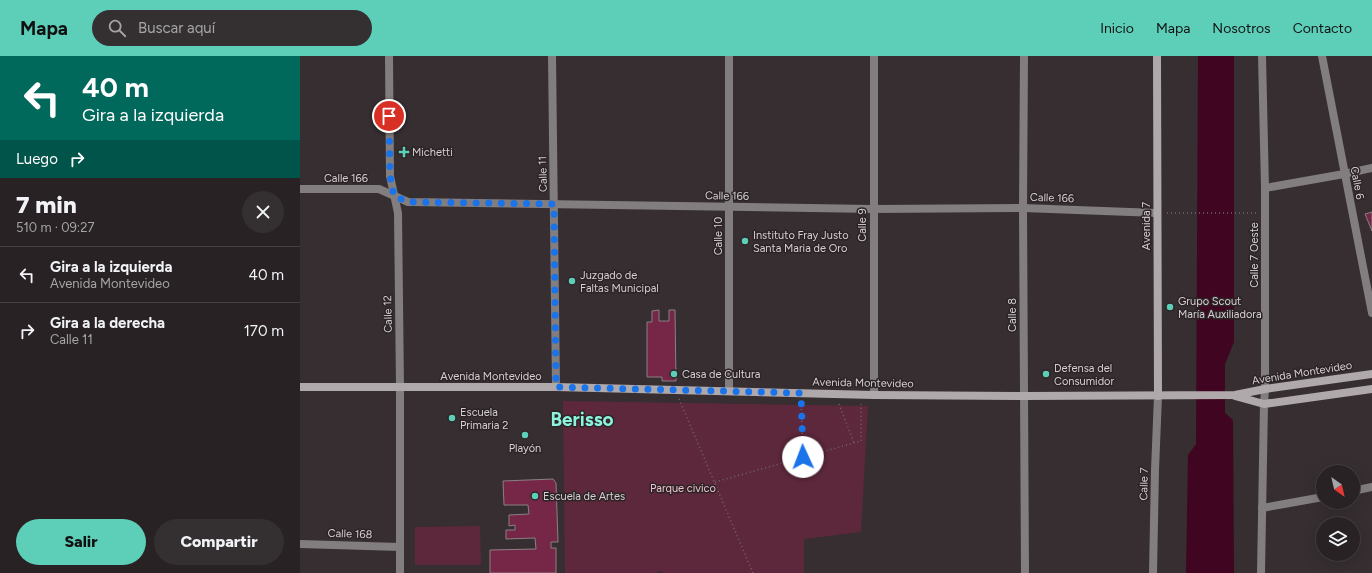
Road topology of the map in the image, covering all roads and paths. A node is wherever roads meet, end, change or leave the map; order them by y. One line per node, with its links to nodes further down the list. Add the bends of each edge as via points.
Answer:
1 (389, 56): 13 (street, Calle 12, via 390,176)
2 (552, 56): 14 (street, Calle 11)
3 (729, 56): 15 (street, Calle 10)
4 (874, 56): 17 (street, Calle 9)
5 (1024, 56): 16 (street, Calle 8)
6 (1157, 56): 18 (main road, Avenida 7)
7 (1262, 56): 11 (street, Calle 7 Oeste)
8 (1322, 56): 10 (street, Calle 6)
9 (1372, 168): 10 (street)
10 (1344, 174): 11 (street); 20 (street, Calle 6)
11 (1265, 188): 19 (street, Calle 7 Oeste)
12 (300, 189): 13 (street, Calle 166, via 379,189)
13 (394, 196): 14 (street, Calle 166, via 408,202); 23 (street, Calle 12, via 398,213)
14 (554, 204): 15 (street, Calle 166); 24 (street, Calle 11)
15 (729, 207): 17 (street, Calle 166); 28 (street, Calle 10)
16 (1023, 208): 17 (street, Calle 166); 18 (street, Calle 166); 34 (street, Calle 8)
17 (873, 209): 32 (street, Calle 9)
18 (1157, 214): 19 (path); 35 (main road, Avenida 7)
19 (1265, 214): 25 (street, Calle 7 Oeste)
20 (1372, 313)
21 (1372, 374): 25 (main road, Avenida Montevideo)
22 (300, 387): 23 (main road, Avenida Montevideo)
23 (400, 387): 24 (main road, Avenida Montevideo); 45 (street, Calle 12)
24 (556, 387): 27 (main road, Avenida Montevideo)
25 (1265, 389): 33 (main road, Avenida Montevideo); 36 (street, Calle 7 Oeste)
26 (1372, 389): 36 (main road, Avenida Montevideo)
27 (675, 390): 28 (main road, Avenida Montevideo); 39 (path)
28 (729, 391): 29 (main road, Avenida Montevideo)
29 (801, 393): 30 (main road, Avenida Montevideo); 38 (path)
30 (835, 394): 31 (main road, Avenida Montevideo); 37 (path)
31 (862, 394): 32 (main road, Avenida Montevideo); 37 (path, via 861,441)
32 (874, 395): 34 (main road, Avenida Montevideo)
33 (1234, 395): 35 (main road, Avenida Montevideo); 36 (main road, Avenida Montevideo)
34 (1024, 396): 35 (main road, Avenida Montevideo); 48 (street, Calle 8)
35 (1158, 396): 49 (street, Calle 7)
36 (1264, 404): 43 (street, Calle 7 Oeste)
37 (854, 443): 38 (path)
38 (803, 457): 39 (path)
39 (715, 482): 47 (path)
40 (1372, 487): 41 (street)
41 (1360, 490)
42 (1316, 498): 43 (street)
43 (1262, 508): 50 (street, Calle 7 Oeste)
44 (300, 544): 45 (street, Calle 168)
45 (400, 547): 46 (street, Calle 12)
46 (400, 573)
47 (754, 573)
48 (1025, 573)
49 (1153, 573)
50 (1261, 573)

